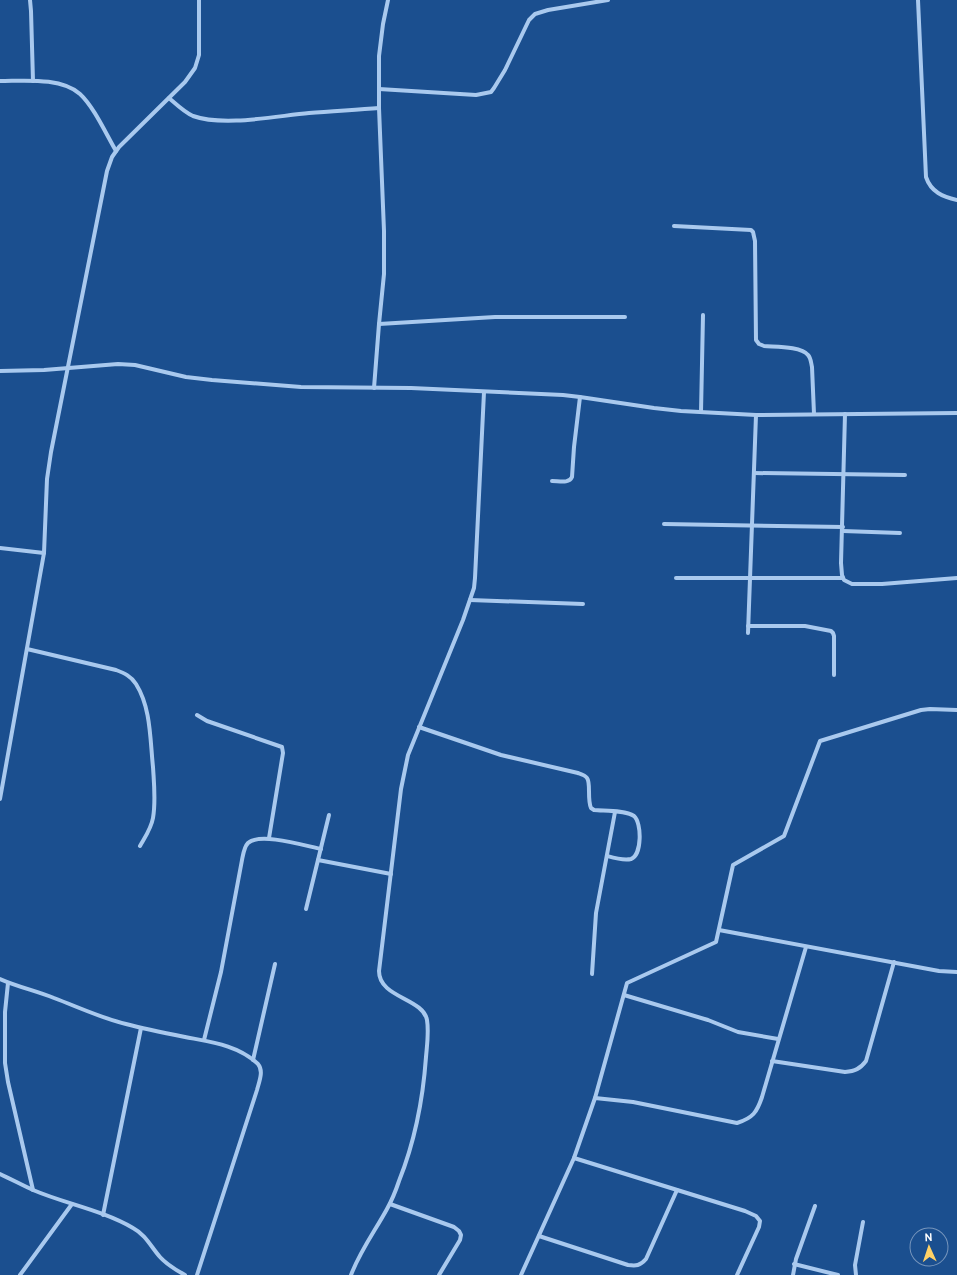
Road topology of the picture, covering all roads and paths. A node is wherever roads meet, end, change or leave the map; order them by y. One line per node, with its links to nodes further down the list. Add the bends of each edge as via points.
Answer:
1 (30, 0): 7 (street)
2 (199, 0): 9 (street, via 198,62 185,82)
3 (388, 0): 8 (street, via 380,39)
4 (608, 0): 8 (street, via 536,14 529,20 505,70 491,92 476,95)
5 (918, 0): 12 (street, via 926,177 939,194)
6 (0, 81): 7 (street)
7 (33, 81): 11 (street, via 63,85 80,94)
8 (379, 89): 10 (street)
9 (169, 98): 10 (street, via 192,115 219,120); 11 (street)
10 (379, 108): 16 (street, via 384,274)
11 (116, 151): 17 (street, via 107,171)
12 (957, 200)
13 (674, 226): 25 (street, via 753,232 756,340 764,346 802,350 808,355 812,367)
14 (703, 315): 22 (street)
15 (625, 318): 16 (street, via 495,318)
16 (379, 324): 19 (street)
17 (67, 369): 18 (street); 19 (street, via 118,364 212,380 301,387); 36 (street, via 48,472)
18 (0, 371)
19 (374, 388): 20 (street)
20 (484, 392): 21 (street); 41 (street, via 475,578)
21 (580, 396): 22 (street, via 654,408); 30 (street, via 572,477 568,481)
22 (701, 412): 24 (street)
23 (957, 413): 26 (street)
24 (756, 414): 25 (street); 27 (street)
25 (814, 414): 26 (street)
26 (845, 414): 28 (street)
27 (754, 473): 28 (street); 32 (street)
28 (844, 474): 29 (street); 33 (street)
29 (905, 475)
30 (552, 481)
31 (664, 524): 32 (street)
32 (752, 525): 33 (street); 38 (street)
33 (843, 529): 34 (street); 39 (street)
34 (900, 533)
35 (0, 548): 36 (street)
36 (44, 553): 45 (street)
37 (676, 578): 38 (street)
38 (750, 578): 39 (street); 43 (street)
39 (843, 578): 40 (street, via 852,584 889,584)
40 (957, 578)
41 (470, 600): 42 (street); 49 (street)
42 (583, 604)
43 (748, 626): 44 (street); 46 (street, via 805,626 832,632)
44 (748, 633)
45 (27, 649): 50 (street); 54 (street, via 116,670 127,675 135,683 147,714 154,788 152,819)
46 (834, 675)
47 (957, 710): 60 (street, via 921,710 820,741 784,836 733,865)
48 (197, 715): 53 (street, via 207,721 282,747)
49 (418, 727): 51 (street, via 501,755 584,775 588,779 588,799 591,808); 58 (street, via 404,771)
50 (0, 799)
51 (615, 812): 56 (street); 56 (street, via 626,813 636,820 639,825 638,848 630,859)
52 (330, 815): 55 (street)
53 (269, 838): 55 (street); 71 (street, via 251,841 244,849 221,972)
54 (140, 846)
55 (321, 849): 57 (street)
56 (607, 856): 65 (street, via 596,913)
57 (318, 860): 58 (street); 59 (street)
58 (392, 874): 80 (street, via 380,977 388,988 426,1015 428,1032 422,1098 415,1131)
59 (306, 909)
60 (719, 930): 61 (street); 68 (street, via 716,942 627,983)
61 (806, 947): 62 (street); 70 (street)
62 (894, 962): 64 (street); 73 (street, via 866,1061 861,1068 845,1072)
63 (275, 964): 72 (street)
64 (957, 972)
65 (592, 974)
66 (0, 979): 67 (street)
67 (8, 983): 69 (street, via 97,1016); 77 (street, via 5,1063)
68 (624, 995): 70 (street, via 708,1020 738,1032); 74 (street)
69 (141, 1028): 71 (street); 82 (street)
70 (778, 1039): 73 (street)
71 (204, 1040): 72 (street, via 228,1046)
72 (253, 1060): 88 (street, via 261,1070 257,1090)
73 (772, 1060): 74 (street, via 758,1109 746,1121 738,1123 633,1102)
74 (595, 1098): 75 (street)
75 (574, 1158): 78 (street); 84 (street)
76 (0, 1174): 77 (street)
77 (33, 1190): 79 (street)
78 (677, 1190): 84 (street, via 646,1259 637,1266); 92 (street, via 745,1211 760,1221 756,1236)
79 (72, 1204): 82 (street); 86 (street)
80 (390, 1204): 89 (street, via 364,1246); 90 (street, via 459,1231 460,1240)
81 (815, 1206): 85 (street)
82 (103, 1214): 87 (street, via 144,1235 160,1257)
83 (863, 1222): 95 (street, via 855,1265)
84 (539, 1236): 91 (street)
85 (794, 1264): 93 (street); 94 (street)
86 (20, 1275)
87 (185, 1275)
88 (197, 1275)
89 (351, 1275)
90 (439, 1275)
91 (522, 1275)
92 (737, 1275)
93 (792, 1275)
94 (838, 1275)
95 (856, 1275)

